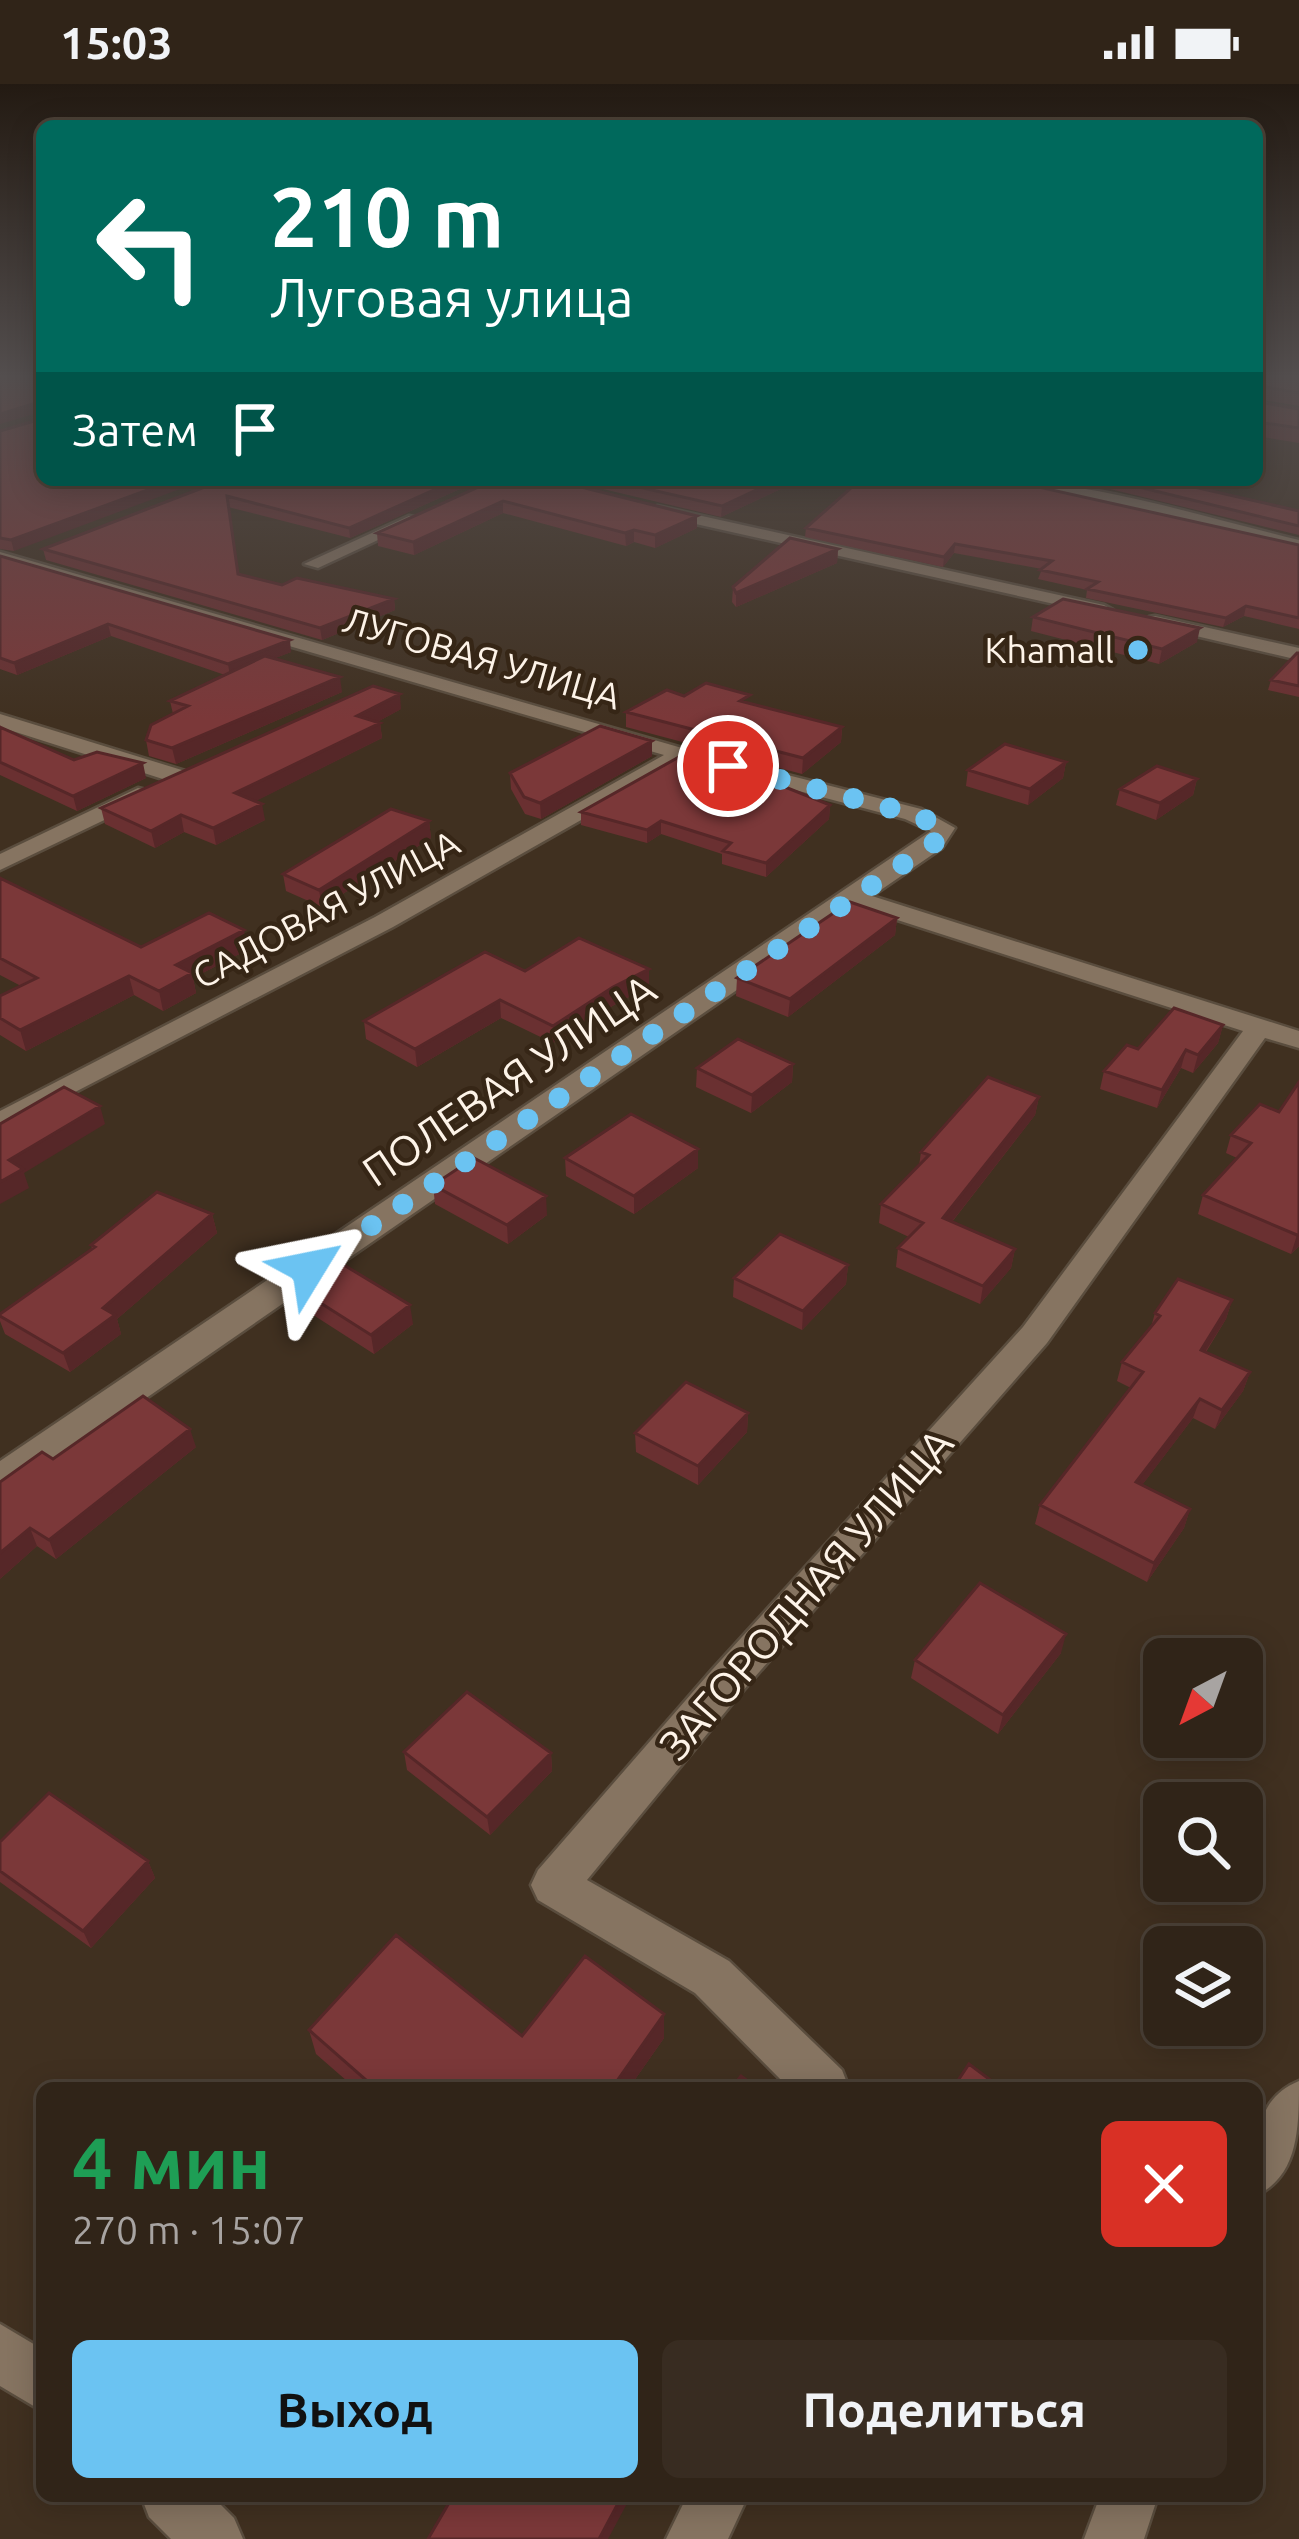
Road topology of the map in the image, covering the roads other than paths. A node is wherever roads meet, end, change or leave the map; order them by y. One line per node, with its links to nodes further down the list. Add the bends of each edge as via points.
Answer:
1 (1056, 491): 4 (street)
2 (641, 507): 8 (street)
3 (440, 508): 7 (street)
4 (1299, 545)
5 (37, 553): 6 (street)
6 (8, 559): 11 (street, ЛУГОВАЯ УЛИЦА)
7 (312, 564)
8 (1122, 614)
9 (1145, 619): 10 (street)
10 (1299, 654)
11 (410, 674): 12 (street); 14 (street, ЛУГОВАЯ УЛИЦА)
12 (368, 692)
13 (0, 720): 16 (street, via 187,772)
14 (682, 754): 15 (street, ЛУГОВАЯ УЛИЦА); 20 (street, САДОВАЯ УЛИЦА, via 384,922)
15 (944, 828): 17 (street, ПОЛЕВАЯ УЛИЦА, via 934,843)
16 (0, 863)
17 (850, 897): 18 (street); 21 (street, ПОЛЕВАЯ УЛИЦА)
18 (1259, 1027): 19 (street); 22 (street, ЗАГОРОДНАЯ УЛИЦА, via 1035,1335 554,1885 712,1977)
19 (1299, 1040)
20 (0, 1122)
21 (0, 1480)
22 (818, 2082)
23 (1299, 2106): 24 (street)
24 (1263, 2160)
25 (0, 2352): 26 (street)
26 (36, 2379)
27 (176, 2502): 30 (street)
28 (716, 2502): 31 (street)
29 (1127, 2502): 32 (street)
30 (214, 2539)
31 (696, 2539)
32 (1114, 2539)

